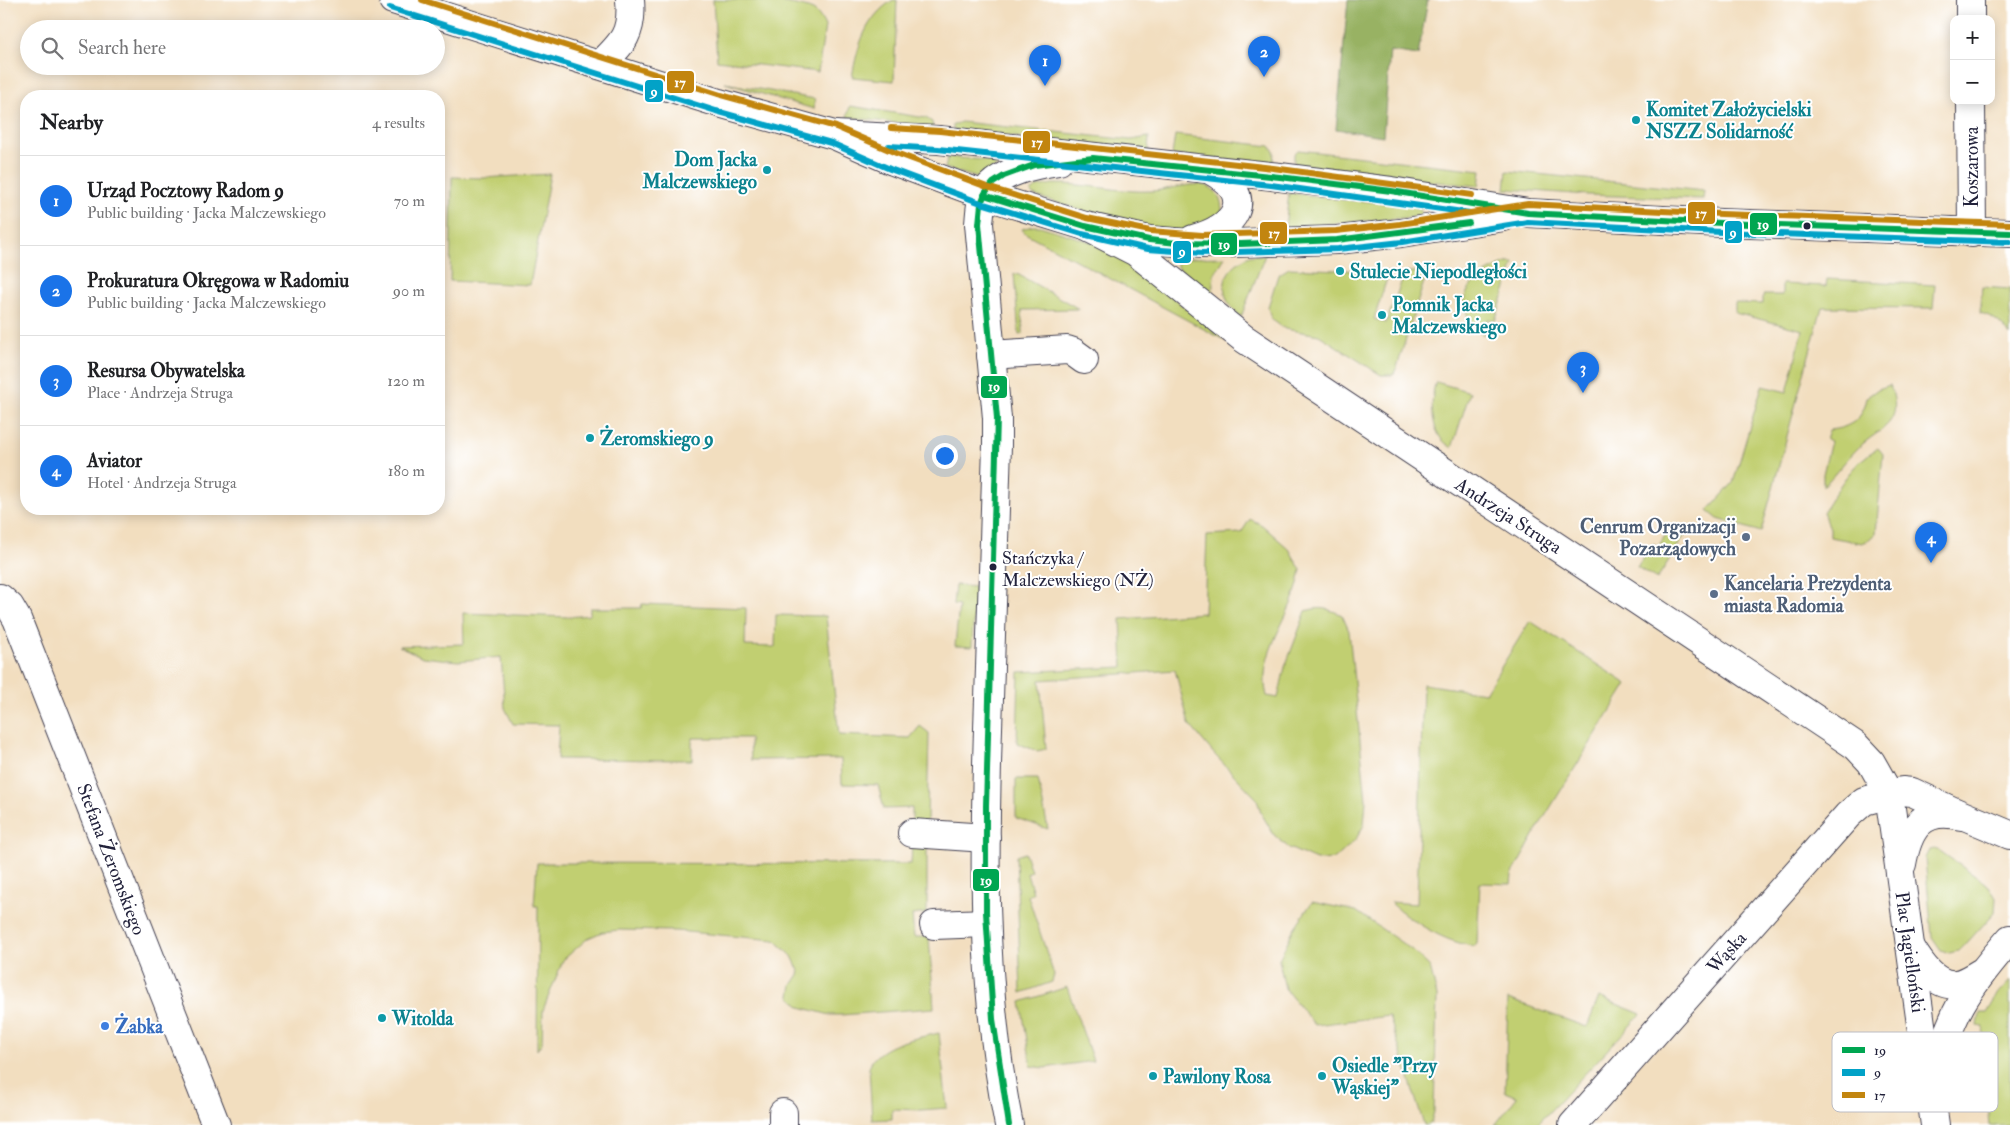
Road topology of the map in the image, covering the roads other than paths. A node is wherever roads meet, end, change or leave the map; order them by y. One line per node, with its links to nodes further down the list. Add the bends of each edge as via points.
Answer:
1 (393, 0): 5 (street)
2 (630, 0): 5 (street, via 632,15 627,35)
3 (1970, 0): 4 (street)
4 (1970, 15)
5 (600, 65): 7 (street)
6 (1971, 105): 13 (street, Koszarowa)
7 (834, 135): 8 (street, via 939,140); 10 (street)
8 (1093, 158): 9 (street); 10 (street, via 1030,166 996,180)
9 (1212, 171): 11 (street, via 1390,191); 15 (street, via 1229,183 1234,192 1237,203 1233,216 1220,229)
10 (984, 195): 12 (street); 16 (street, via 979,224)
11 (1528, 213): 13 (street); 15 (street, via 1337,240)
12 (1085, 226): 15 (street); 19 (street, Andrzeja Struga, via 1143,256 1243,338 1856,746 1871,762)
13 (1972, 233): 14 (street)
14 (2010, 234)
15 (1177, 243)
16 (991, 355): 17 (street, via 1067,350); 23 (street, via 997,445)
17 (1084, 360)
18 (0, 598): 32 (street, Stefana Żeromskiego, via 18,619)
19 (1889, 794): 20 (street, via 1912,792); 24 (street, Plac Jagielloński); 34 (street, Wąska, via 1864,801 1848,815)
20 (1972, 819): 22 (street); 24 (street, Plac Jagielloński, via 1940,814 1920,822 1908,838)
21 (912, 833): 23 (street)
22 (2010, 835)
23 (986, 838): 25 (street)
24 (1900, 875): 28 (street, Plac Jagielloński)
25 (986, 923): 26 (street); 33 (street, via 992,1003)
26 (934, 925)
27 (2010, 939): 29 (street, Plac Jagielloński)
28 (1910, 947): 29 (street, via 1925,969 1944,982 1956,984); 30 (street, Plac Jagielloński)
29 (1982, 972): 31 (street, Plac Jagielloński, via 1956,1010)
30 (1922, 1032)
31 (1947, 1032)
32 (216, 1125)
33 (1009, 1125)
34 (1573, 1125)

